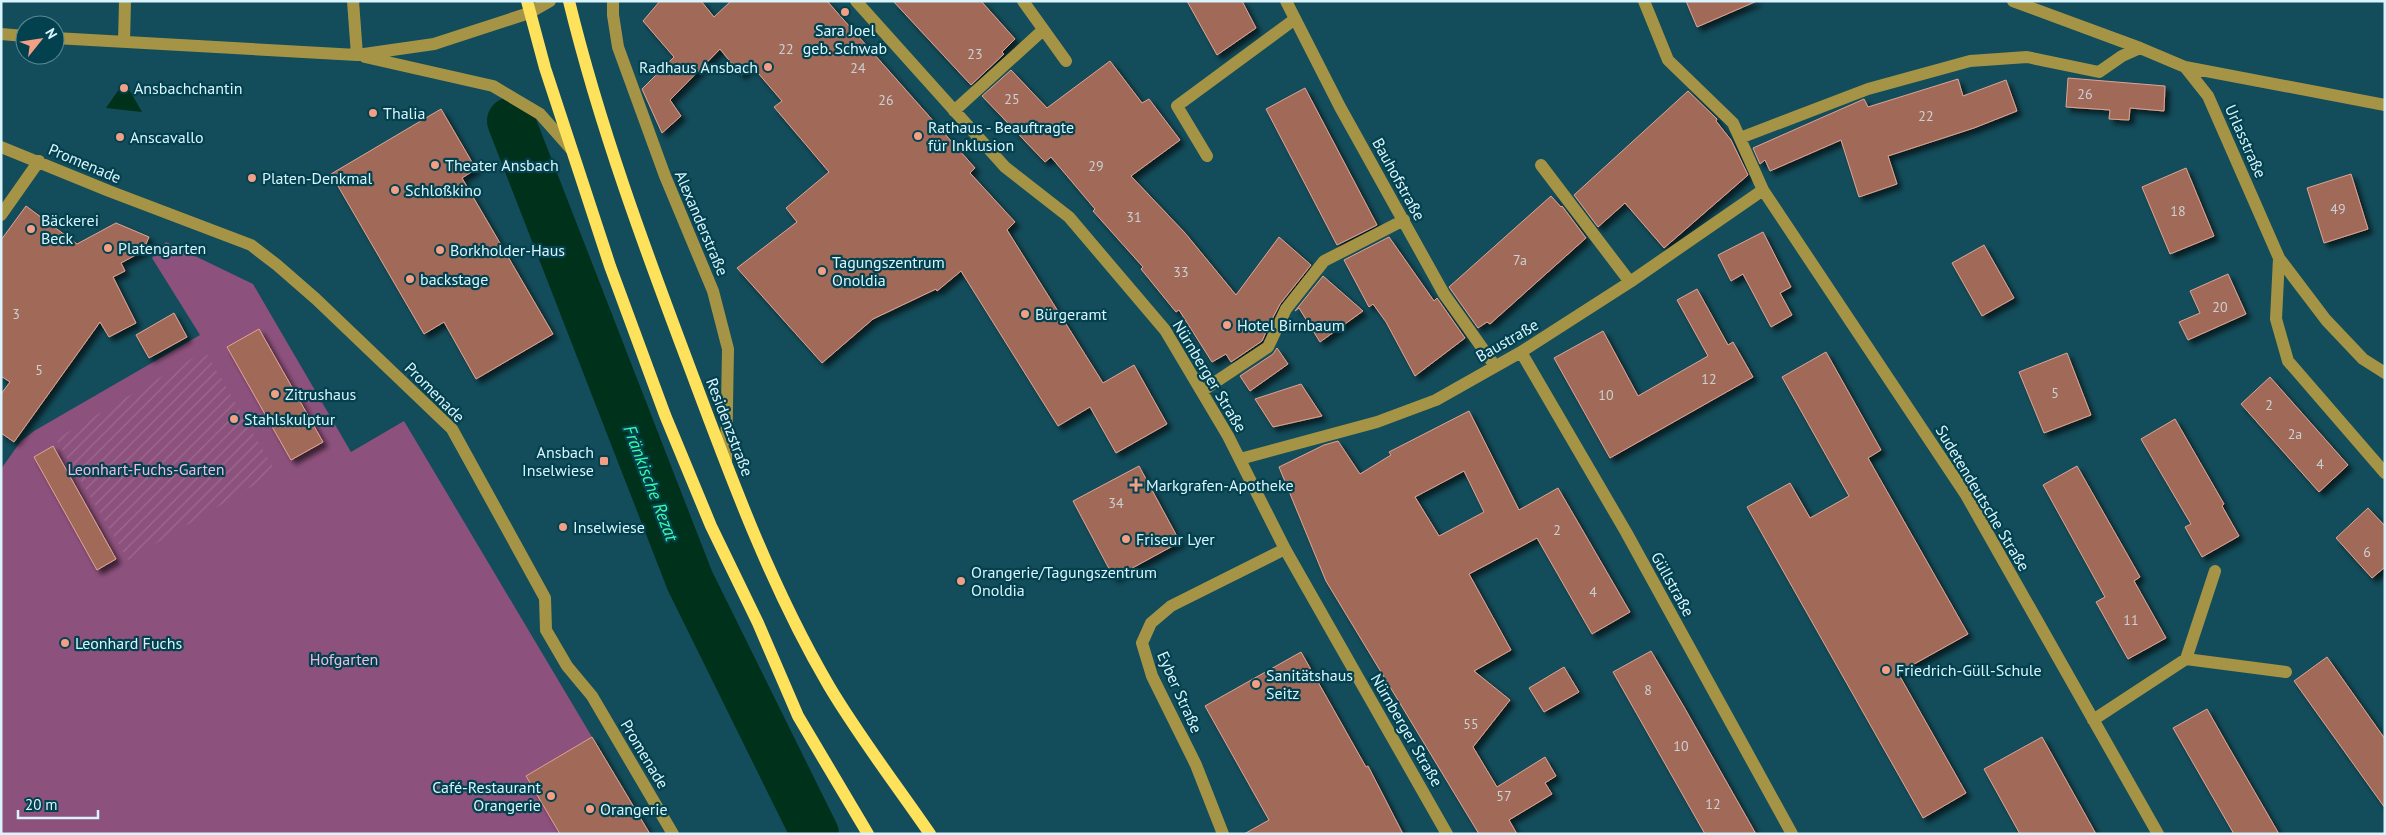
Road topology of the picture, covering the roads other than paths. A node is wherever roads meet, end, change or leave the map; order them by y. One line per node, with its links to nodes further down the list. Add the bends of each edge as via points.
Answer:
1 (125, 1): 17 (street)
2 (353, 1): 19 (street)
3 (550, 1): 11 (street)
4 (568, 1): 40 (main road, Residenzstraße, via 582,58 624,192)
5 (613, 1): 40 (street, Alexanderstraße, via 618,47 652,144 714,291 728,349)
6 (856, 1): 23 (street, Nürnberger Straße)
7 (1023, 1): 13 (street)
8 (1286, 1): 12 (street, Bauhofstraße)
9 (1644, 1): 24 (street, Sudetendeutsche Straße, via 1668,60 1734,123)
10 (2013, 1): 18 (street, Urlasstraße)
11 (528, 7): 19 (street, via 434,44); 26 (main road)
12 (1295, 19): 27 (street, via 1177,106); 32 (street, Bauhofstraße)
13 (1043, 30): 20 (street); 23 (street)
14 (1, 34): 15 (street)
15 (15, 35)
16 (65, 39): 17 (street)
17 (124, 42): 19 (street)
18 (2140, 48): 21 (street, Urlasstraße); 24 (street, via 2099,72 2027,57 1970,61 1868,89)
19 (357, 55): 26 (street, via 493,86 540,114)
20 (1066, 61)
21 (2185, 67): 22 (street); 33 (street, Urlasstraße, via 2208,96)
22 (2385, 105)
23 (954, 111): 38 (street, Nürnberger Straße, via 1005,167 1069,217 1165,330)
24 (1740, 138): 30 (street, Sudetendeutsche Straße)
25 (1, 147): 28 (street, Promenade)
26 (571, 149): 48 (main road, via 654,387 712,526 798,716)
27 (1208, 156)
28 (39, 161): 31 (street); 47 (street, Promenade, via 251,245 316,299 452,429 545,598 546,630 567,666 592,696)
29 (1541, 165): 34 (street)
30 (1763, 190): 34 (street, Baustraße); 46 (street, Sudetendeutsche Straße, via 1966,495)
31 (1, 215)
32 (1404, 220): 36 (street, Bauhofstraße, via 1444,294); 38 (street, via 1324,261 1286,309 1268,347)
33 (2279, 258): 37 (street, Urlasstraße, via 2326,320 2364,359); 41 (street, via 2276,319 2288,361)
34 (1630, 282): 35 (street, Baustraße)
35 (1521, 352): 36 (street, Baustraße); 52 (street, Güllstraße, via 1626,532)
36 (1495, 366): 39 (street, Baustraße, via 1436,400 1377,422)
37 (2385, 372)
38 (1202, 391): 39 (street, Nürnberger Straße)
39 (1240, 459): 42 (street, Nürnberger Straße)
40 (726, 465): 49 (main road, Residenzstraße, via 788,608 830,686)
41 (2385, 473)
42 (1285, 549): 50 (street, Eyber Straße, via 1171,606 1151,624 1142,643 1152,676 1196,765); 51 (street, Nürnberger Straße)
43 (2216, 571): 44 (street)
44 (2186, 660): 45 (street); 46 (street)
45 (2286, 672)
46 (2093, 720): 53 (street, Sudetendeutsche Straße)
47 (673, 834)
48 (868, 834)
49 (930, 834)
50 (1222, 834)
51 (1447, 834)
52 (1792, 834)
53 (2158, 834)

